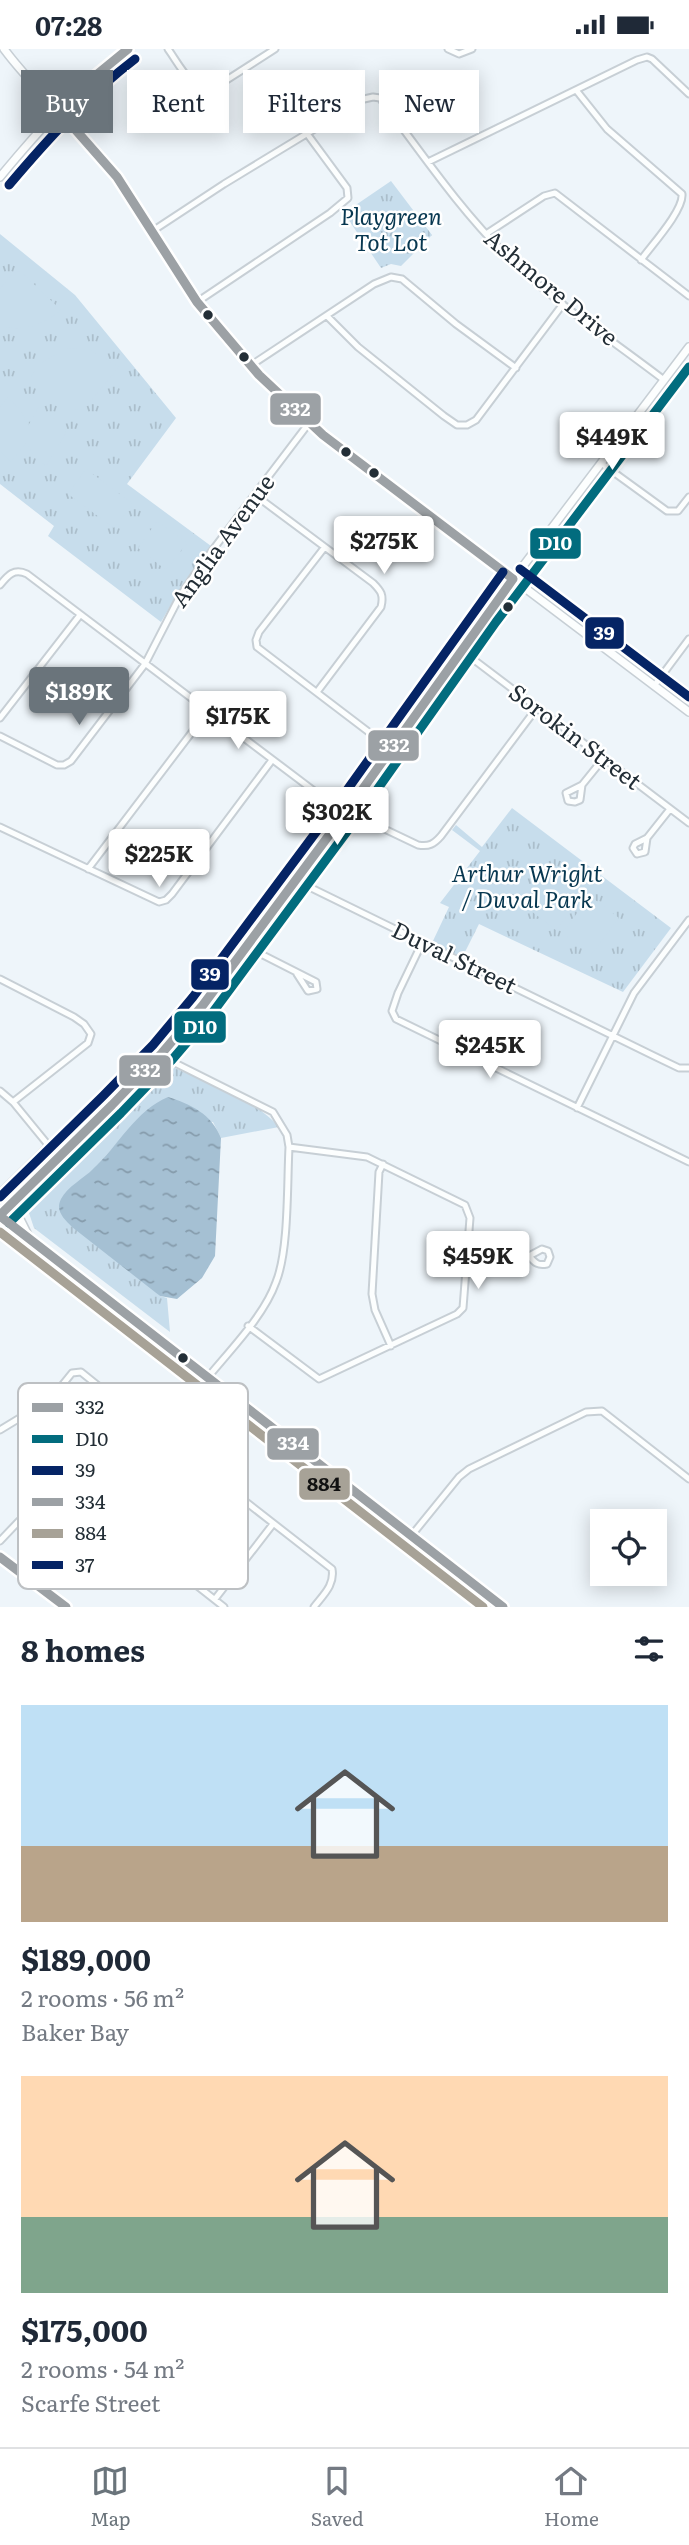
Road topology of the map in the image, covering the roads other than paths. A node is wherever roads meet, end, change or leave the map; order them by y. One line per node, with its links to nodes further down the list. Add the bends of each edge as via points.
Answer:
1 (4, 49): 9 (street)
2 (128, 49): 7 (street)
3 (168, 49): 4 (street, via 195,86 211,90)
4 (275, 49)
5 (449, 49): 6 (street, via 459,54)
6 (472, 49)
7 (118, 52): 8 (street)
8 (100, 70)
9 (21, 71)
10 (576, 90): 11 (street, via 647,57); 15 (street); 19 (street, via 607,129 682,194 676,212)
11 (689, 94)
12 (39, 133): 16 (street)
13 (78, 133): 17 (street, via 117,177)
14 (308, 135): 15 (street, Ashmore Drive, via 364,99 380,98); 17 (street, Ashmore Drive); 21 (street, via 347,188 348,198)
15 (428, 162): 18 (street, Ashmore Drive)
16 (0, 177)
17 (151, 232): 21 (street)
18 (486, 234): 19 (street, via 544,196 555,194); 22 (street, Ashmore Drive)
19 (640, 260): 20 (street)
20 (689, 296)
21 (197, 302): 25 (street)
22 (563, 304): 26 (street); 27 (street, Ashmore Drive)
23 (327, 316): 25 (street); 26 (street, via 383,279 402,279); 26 (street, via 358,347 457,425 476,420)
24 (689, 347): 27 (street)
25 (250, 366): 28 (street)
26 (516, 368)
27 (664, 380): 29 (street)
28 (309, 423): 30 (street, Anglia Avenue); 33 (street)
29 (601, 463): 31 (street, via 667,511 678,511); 33 (street)
30 (255, 495): 32 (street); 38 (street, Anglia Avenue, via 180,596)
31 (689, 498)
32 (324, 548): 40 (street, via 373,583 383,598 381,607); 40 (street, via 256,640 264,653)
33 (513, 579): 37 (street); 39 (street)
34 (0, 585): 35 (street, via 20,571)
35 (80, 615): 38 (street); 44 (street)
36 (689, 639): 39 (street)
37 (461, 650): 41 (street, Sorokin Street); 46 (street)
38 (145, 664): 42 (street); 45 (street, Anglia Avenue, via 64,765)
39 (654, 686): 43 (street)
40 (317, 692): 46 (street)
41 (536, 709): 47 (street, Sorokin Street); 51 (street, via 434,843 418,845)
42 (208, 711): 48 (street); 55 (street)
43 (689, 712)
44 (0, 718)
45 (0, 736)
46 (391, 749): 51 (street)
47 (603, 758): 49 (street); 50 (street, Sorokin Street)
48 (272, 760): 51 (street); 55 (street, via 166,900 151,900)
49 (582, 785)
50 (670, 809): 52 (street, Sorokin Street); 54 (street)
51 (347, 811): 56 (street)
52 (689, 823)
53 (0, 827): 55 (street)
54 (647, 838)
55 (88, 870)
56 (295, 880): 58 (street, Duval Street); 59 (street)
57 (689, 920): 62 (street, via 635,993)
58 (422, 943): 62 (street, Duval Street); 68 (street, via 398,993 392,1011 396,1019)
59 (245, 946): 60 (street); 63 (street, via 203,1006)
60 (297, 974)
61 (0, 979): 67 (street, via 74,1017 91,1034 88,1043)
62 (613, 1035): 64 (street, Duval Street, via 678,1068); 68 (street)
63 (162, 1052): 65 (street); 70 (street, via 173,1062 273,1112)
64 (689, 1068)
65 (128, 1086): 69 (street); 71 (street)
66 (0, 1091): 67 (street)
67 (13, 1102): 69 (street)
68 (577, 1108): 72 (street)
69 (49, 1146): 71 (street); 74 (street)
70 (289, 1147): 73 (street, via 352,1153); 83 (street, via 277,1282)
71 (58, 1157): 76 (street)
72 (689, 1162)
73 (383, 1164): 81 (street, via 465,1205 470,1218); 84 (street, via 372,1294)
74 (11, 1182): 75 (street); 77 (street)
75 (0, 1189)
76 (23, 1190): 78 (street); 80 (street, via 17,1213)
77 (0, 1194)
78 (0, 1216): 80 (street)
79 (0, 1230): 88 (street)
80 (30, 1240): 85 (street)
81 (467, 1254): 82 (street); 84 (street, via 463,1308)
82 (529, 1257)
83 (248, 1327): 84 (street, via 319,1379); 85 (street)
84 (391, 1346)
85 (208, 1376): 89 (street); 90 (street)
86 (64, 1383): 87 (street, via 72,1373 81,1372)
87 (95, 1383)
88 (195, 1383)
89 (203, 1383)
90 (217, 1383)
91 (248, 1408): 99 (street)
92 (18, 1419): 94 (street)
93 (248, 1424): 101 (street)
94 (0, 1430)
95 (689, 1479): 99 (street, via 602,1411 586,1412 468,1470)
96 (248, 1504): 98 (street)
97 (18, 1522): 100 (street)
98 (273, 1524): 102 (street); 111 (street, via 332,1569 332,1584)
99 (411, 1536): 101 (street); 113 (street)
100 (0, 1541)
101 (404, 1546): 112 (street)
102 (248, 1556)
103 (0, 1557): 104 (street)
104 (18, 1571)
105 (42, 1589): 109 (street)
106 (202, 1589): 108 (street)
107 (223, 1589): 108 (street)
108 (215, 1599): 110 (street)
109 (66, 1607)
110 (224, 1607)
111 (314, 1607)
112 (482, 1607)
113 (503, 1607)

